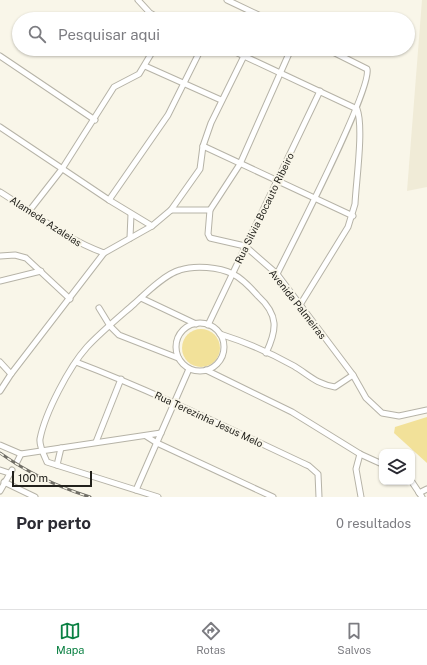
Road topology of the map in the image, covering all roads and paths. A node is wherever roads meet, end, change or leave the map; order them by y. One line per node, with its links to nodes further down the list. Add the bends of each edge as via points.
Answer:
1 (138, 0): 3 (street)
2 (227, 0): 4 (street)
3 (149, 12)
4 (252, 12)
5 (0, 56): 17 (street)
6 (150, 56): 11 (street)
7 (198, 56): 13 (street)
8 (244, 56): 12 (street); 15 (street)
9 (288, 56): 12 (street)
10 (341, 56): 16 (street, via 367,69 367,78)
11 (145, 66): 13 (street); 17 (street, via 135,78 114,87)
12 (281, 72): 14 (street); 20 (street)
13 (184, 84): 15 (street); 25 (street, via 168,115)
14 (320, 91): 16 (street); 22 (street, Rua Silvia Bocauto Ribeiro)
15 (221, 100): 19 (street)
16 (357, 109): 24 (street); 30 (street, via 360,130)
17 (95, 120): 21 (street)
18 (0, 127): 21 (street)
19 (203, 146): 20 (street); 27 (street, via 200,169)
20 (240, 164): 22 (street); 28 (street)
21 (62, 169): 25 (street); 26 (street)
22 (278, 180): 24 (street); 33 (street, Rua Silvia Bocauto Ribeiro)
23 (0, 192): 26 (street, Alameda Azaleias)
24 (314, 198): 30 (street); 38 (street)
25 (109, 200): 29 (street)
26 (30, 210): 34 (street, Alameda Azaleias, via 82,246)
27 (170, 210): 28 (street); 31 (street)
28 (210, 210): 33 (street, Avenida Palmeiras, via 210,238)
29 (131, 214): 31 (street); 32 (street)
30 (353, 216): 42 (street)
31 (152, 226): 32 (street)
32 (130, 238): 34 (street)
33 (245, 246): 37 (street, Rua Silvia Bocauto Ribeiro); 38 (street, Avenida Palmeiras)
34 (104, 253): 41 (street)
35 (0, 256): 36 (street, via 21,256)
36 (41, 271): 39 (street); 41 (street)
37 (233, 274): 40 (street, via 202,268 180,270); 45 (street, Rua Silvia Bocauto Ribeiro); 50 (street, via 269,308 275,330)
38 (277, 274): 42 (street, Avenida Palmeiras)
39 (0, 281)
40 (141, 298): 44 (street); 46 (street)
41 (70, 299): 56 (street)
42 (300, 305): 57 (street, Avenida Palmeiras)
43 (99, 308): 46 (street)
44 (196, 324): 45 (street); 51 (street, via 180,334 176,346)
45 (208, 325): 47 (street)
46 (110, 326): 51 (street, via 123,338); 53 (street, via 86,348)
47 (220, 334): 48 (street); 49 (street)
48 (234, 339): 49 (street); 50 (street)
49 (223, 344): 55 (street, via 222,357 212,368)
50 (266, 353): 57 (street, via 294,366 321,385 335,387)
51 (178, 358): 54 (street)
52 (0, 362): 56 (street)
53 (76, 362): 58 (street, Rua Terezinha Jesus Melo); 68 (street, via 51,408 40,440)
54 (189, 369): 55 (street); 60 (street)
55 (206, 370): 70 (street, via 292,412)
56 (11, 374): 59 (street)
57 (353, 375): 61 (street, Avenida Palmeiras, via 366,398 382,413 399,416)
58 (121, 379): 60 (street, Rua Terezinha Jesus Melo); 64 (street)
59 (0, 391)
60 (175, 403): 62 (street); 84 (street, Rua Terezinha Jesus Melo, via 309,466 318,474)
61 (427, 410)
62 (161, 433): 63 (street); 65 (street)
63 (146, 436): 64 (street); 65 (street)
64 (96, 442): 67 (street)
65 (156, 444): 79 (street); 83 (street)
66 (0, 445): 69 (street)
67 (61, 448): 68 (street); 73 (street)
68 (42, 451): 69 (street); 73 (street, via 47,462)
69 (21, 454): 71 (street)
70 (360, 454): 72 (street); 85 (street, via 356,469)
71 (18, 462)
72 (379, 463)
73 (57, 465): 79 (street)
74 (0, 470): 75 (street, via 11,471)
75 (4, 482): 78 (street); 81 (street)
76 (414, 485): 80 (street)
77 (427, 489): 80 (street)
78 (0, 490)
79 (136, 490): 82 (street)
80 (420, 495)
81 (35, 497)
82 (158, 497)
83 (273, 497)
84 (318, 497)
85 (360, 497)

